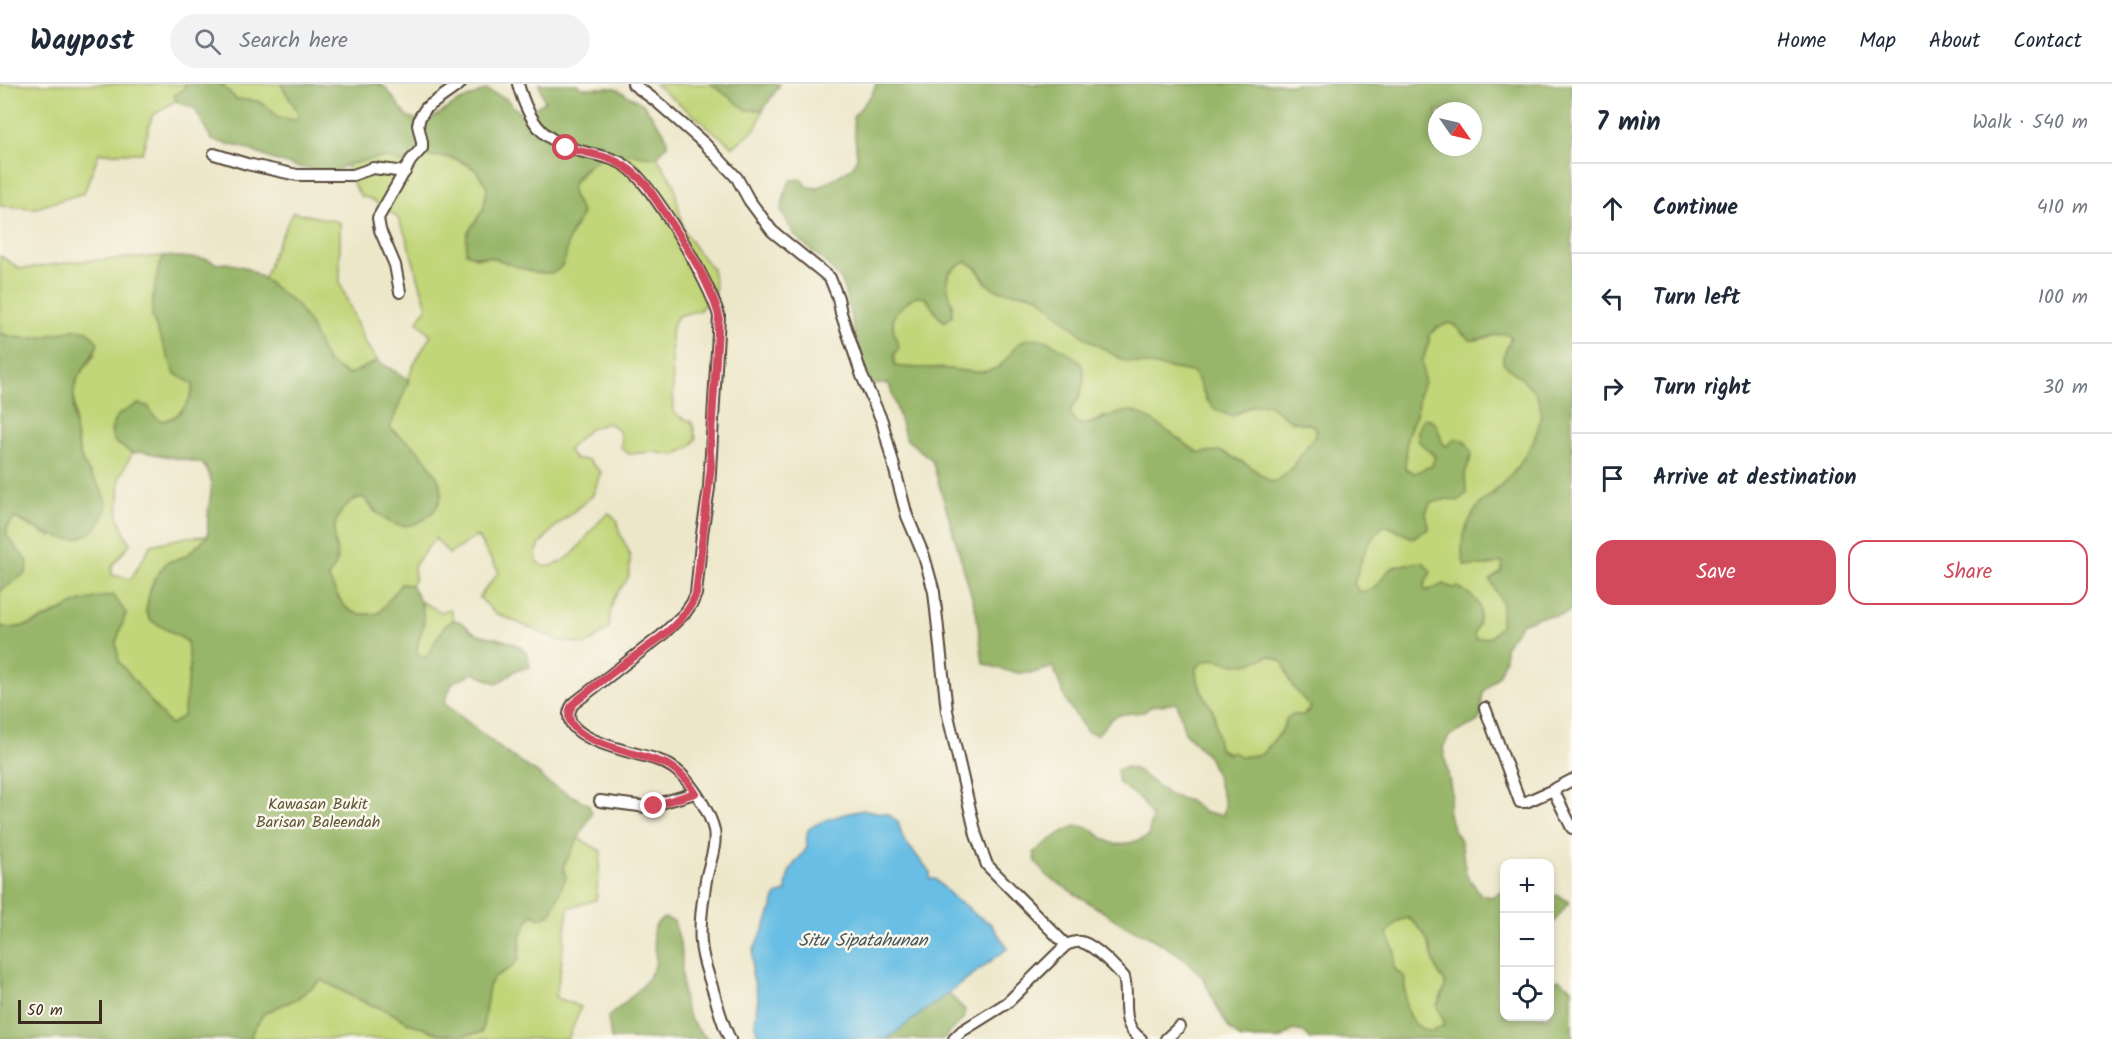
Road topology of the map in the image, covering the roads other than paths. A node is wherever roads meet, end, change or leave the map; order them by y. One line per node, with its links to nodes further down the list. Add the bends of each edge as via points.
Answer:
1 (460, 84): 5 (street, via 426,108 420,117 422,148)
2 (518, 84): 10 (street, via 533,119 549,139 566,148 621,162 647,186 702,276 719,316 709,488 696,594 685,613 661,636 568,710 573,727 588,738 671,766)
3 (633, 84): 13 (street, via 705,144 737,178 772,231 830,278 862,376 882,421 907,516 927,565 934,592 947,711 982,854 987,866)
4 (214, 154): 5 (street, via 297,175 352,175 373,168)
5 (405, 172): 6 (street, via 378,222 395,265)
6 (400, 292)
7 (1485, 708): 9 (street, via 1520,802)
8 (1572, 780): 9 (street)
9 (1556, 784): 12 (street)
10 (695, 793): 11 (street, via 647,807); 16 (street, via 714,832 700,942 720,1017)
11 (600, 801)
12 (1572, 828)
13 (1066, 945): 15 (street, via 1083,942 1124,977); 17 (street, via 1006,1003)
14 (1179, 1027): 18 (street)
15 (1133, 1037)
16 (730, 1039)
17 (954, 1039)
18 (1166, 1039)

